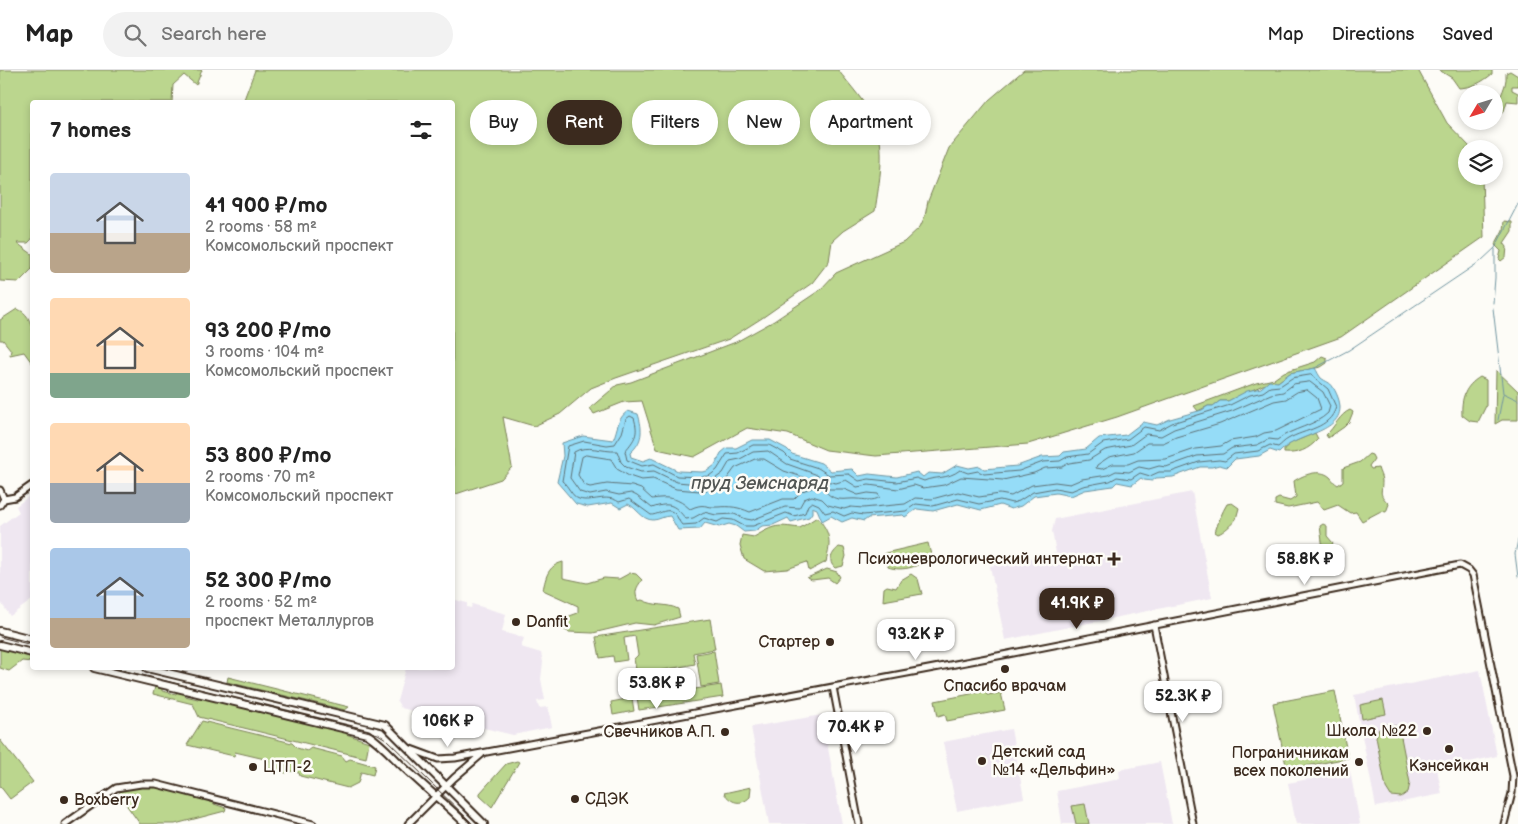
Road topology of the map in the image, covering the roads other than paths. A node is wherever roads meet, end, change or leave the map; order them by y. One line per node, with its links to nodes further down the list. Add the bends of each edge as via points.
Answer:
1 (30, 486): 3 (street, via 15,497)
2 (0, 490): 3 (street)
3 (4, 499): 4 (street)
4 (0, 505)
5 (1154, 626): 12 (street); 23 (street); 24 (street, via 1460,565 1470,570 1513,776)
6 (0, 631): 7 (main road)
7 (30, 638)
8 (0, 645): 9 (main road)
9 (30, 652)
10 (102, 670): 16 (main road, via 367,734)
11 (156, 670): 13 (main road, via 377,722 392,730)
12 (833, 687): 14 (street); 22 (street)
13 (411, 749): 14 (street, via 438,759); 15 (main road)
14 (484, 753): 15 (street)
15 (446, 786): 16 (street); 21 (main road)
16 (437, 795): 19 (street); 20 (main road)
17 (65, 824): 18 (street, via 116,788 141,784 156,784)
18 (314, 824)
19 (408, 824)
20 (466, 824)
21 (484, 824)
22 (859, 824)
23 (1192, 824)
24 (1504, 824)

